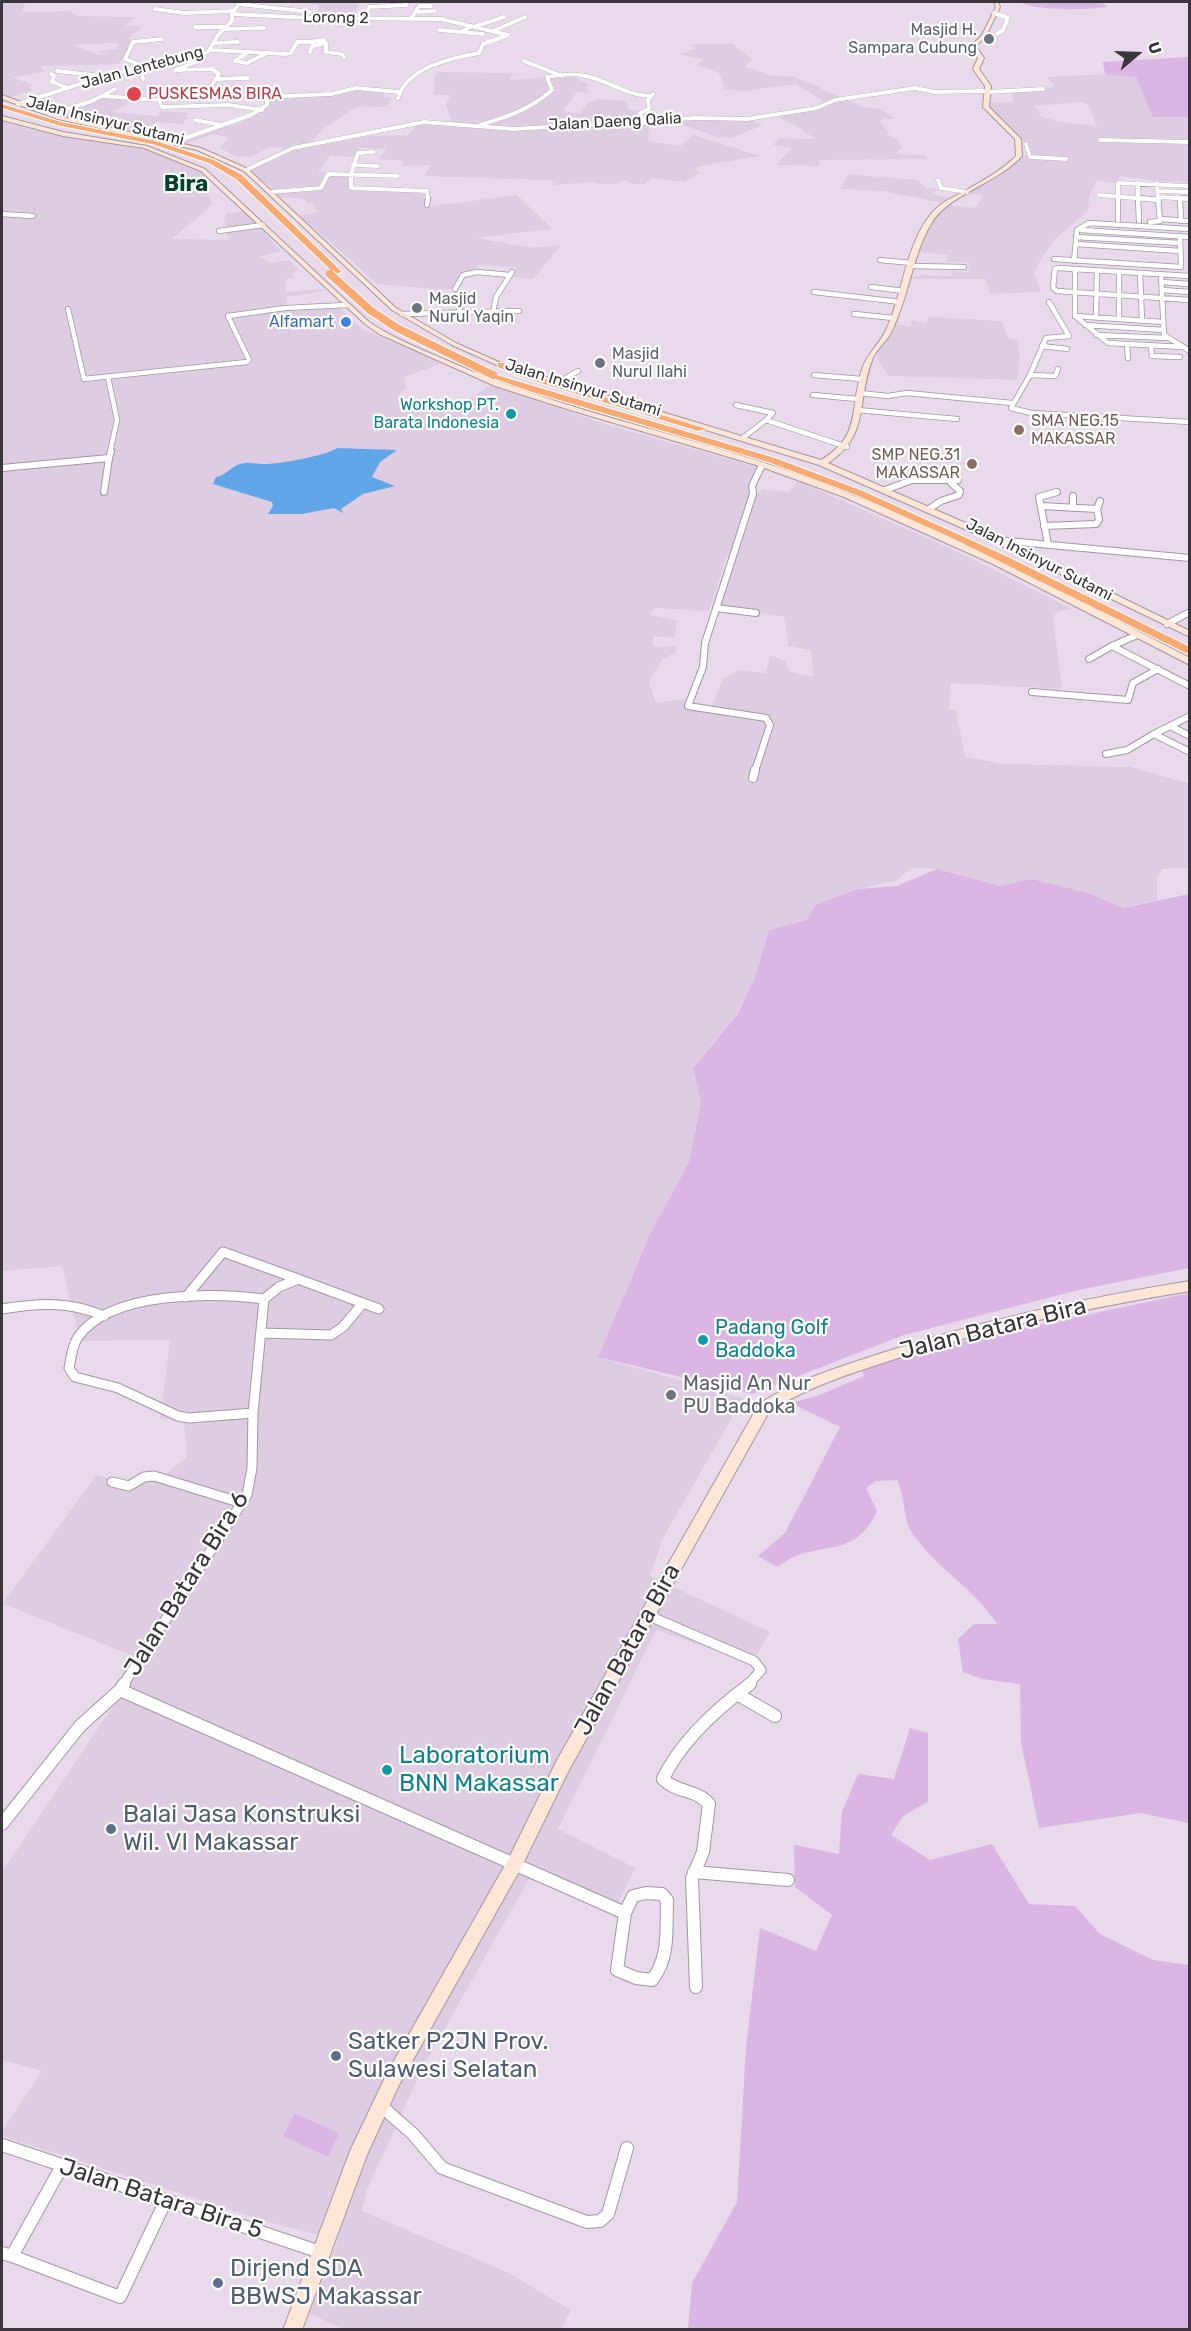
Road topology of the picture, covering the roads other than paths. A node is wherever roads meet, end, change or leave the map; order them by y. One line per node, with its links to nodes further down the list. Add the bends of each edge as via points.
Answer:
1 (996, 2): 15 (street)
2 (240, 3): 6 (street, Lorong 2); 16 (street, Jalan Lentebung)
3 (268, 3): 6 (street); 9 (street, via 300,7)
4 (407, 5): 10 (street, via 372,6)
5 (431, 6): 14 (street, via 418,6)
6 (261, 7): 8 (street, Lorong 2)
7 (155, 9): 16 (street)
8 (273, 9): 9 (street, Lorong 2); 17 (street)
9 (296, 11): 13 (street, Lorong 2)
10 (367, 11): 11 (street); 21 (street)
11 (388, 11)
12 (435, 11): 14 (street)
13 (310, 12)
14 (415, 12): 22 (street)
15 (994, 13): 34 (street, via 1008,18); 59 (street, via 984,36 973,45 981,58 976,69)
16 (233, 15): 17 (street, Lorong 2); 18 (street); 24 (street); 29 (street, Jalan Lentebung)
17 (268, 15): 21 (street, Lorong 2)
18 (198, 17)
19 (504, 17): 27 (street)
20 (525, 17): 31 (street)
21 (365, 18): 22 (street, Lorong 2)
22 (411, 19): 23 (street, Lorong 2)
23 (418, 19): 25 (street, Lorong 2); 26 (street)
24 (259, 20)
25 (457, 22): 27 (street, Lorong 2); 32 (street, via 438,28)
26 (416, 25)
27 (473, 26): 31 (street, Lorong 2); 32 (street)
28 (195, 27): 29 (street)
29 (224, 28): 30 (street); 37 (street, Jalan Lentebung)
30 (264, 28)
31 (493, 31): 60 (street, via 508,34 483,44 479,53 438,61)
32 (461, 32): 33 (street)
33 (483, 34)
34 (997, 34)
35 (162, 39): 46 (street, via 133,42 124,59)
36 (238, 42): 37 (street)
37 (214, 43): 39 (street, Jalan Lentebung)
38 (313, 44): 41 (street); 42 (street, via 297,42 290,53); 43 (street, via 326,45 326,52)
39 (211, 50): 40 (street); 44 (street, Jalan Lentebung)
40 (248, 52): 42 (street); 42 (street, via 235,61 247,63)
41 (310, 52)
42 (267, 53)
43 (344, 57)
44 (183, 58): 46 (street, Jalan Lentebung); 54 (street, via 196,62 175,70 212,69 219,74)
45 (524, 61): 51 (street)
46 (145, 66): 47 (street, Jalan Lentebung)
47 (129, 69): 50 (street, Jalan Lentebung); 53 (street, via 142,74)
48 (57, 71): 50 (street)
49 (51, 74): 56 (street, via 52,82)
50 (103, 76): 56 (street, Jalan Lentebung)
51 (563, 76): 73 (street, via 587,76 641,96 652,95 648,109 639,113); 75 (street, via 548,77 552,90 539,102)
52 (248, 78): 54 (street)
53 (143, 79)
54 (216, 79): 61 (street, via 207,93)
55 (242, 87): 61 (street)
56 (68, 88): 66 (street, Jalan Lentebung)
57 (115, 89): 62 (street)
58 (1043, 89): 59 (street, Jalan Daeng Qalia)
59 (988, 91): 73 (street, Jalan Daeng Qalia, via 935,92 915,88 835,100 823,107 756,119 695,118); 96 (street, via 986,107 1018,139 1019,156)
60 (398, 92): 64 (street, via 356,88); 65 (street)
61 (240, 94): 64 (street); 67 (street)
62 (102, 96): 67 (street, via 159,100 162,107); 70 (street)
63 (2, 97): 66 (street)
64 (267, 97): 69 (street)
65 (398, 98)
66 (18, 104): 70 (street)
67 (229, 105): 69 (street)
68 (2, 109): 71 (highway); 77 (street); 82 (highway, via 36,125); 190 (highway, Jalan Insinyur Sutami, bridge, via 35,121 177,152 214,168 334,273 370,310 428,346)
69 (262, 110): 74 (street)
70 (51, 114): 71 (street)
71 (60, 118): 79 (street)
72 (195, 120): 74 (street)
73 (645, 123): 75 (street, Jalan Daeng Qalia, via 514,129)
74 (222, 125): 79 (street)
75 (479, 125): 87 (street, Jalan Daeng Qalia, via 417,123 293,148)
76 (11, 128): 77 (street)
77 (34, 129): 82 (street)
78 (1100, 140): 80 (street)
79 (174, 142): 87 (street)
80 (1190, 142)
81 (1026, 144): 84 (street, via 1030,157)
82 (146, 147): 113 (street, via 203,170)
83 (374, 152): 85 (street, via 359,153)
84 (1066, 159)
85 (353, 165): 86 (street); 88 (street)
86 (378, 166)
87 (246, 170): 95 (street)
88 (351, 174): 89 (street); 95 (street, via 326,174 321,188); 104 (street, via 353,189 427,191)
89 (398, 176)
90 (938, 180): 96 (street, via 941,188)
91 (1138, 183): 92 (street); 99 (street, via 1118,183); 100 (street)
92 (1157, 184): 93 (street); 94 (street)
93 (1190, 186)
94 (1159, 191): 97 (street); 101 (street)
95 (271, 192): 167 (street)
96 (967, 192): 135 (street, via 939,208 915,249)
97 (1190, 192)
98 (1099, 195): 99 (street)
99 (1118, 197): 100 (street); 108 (street)
100 (1138, 198): 101 (street); 110 (street)
101 (1159, 199): 102 (street); 107 (street)
102 (1180, 199): 103 (street); 111 (street)
103 (1190, 199)
104 (428, 205)
105 (2, 214): 106 (street)
106 (33, 216)
107 (1160, 219): 110 (street); 111 (street)
108 (1118, 220): 109 (street); 110 (street)
109 (1095, 221): 114 (street); 118 (street)
110 (1140, 221)
111 (1181, 221): 112 (street)
112 (1190, 221)
113 (263, 225): 116 (street); 162 (street)
114 (1159, 227): 115 (street); 119 (street)
115 (1190, 229)
116 (219, 231)
117 (1117, 232): 118 (street); 119 (street); 122 (street)
118 (1078, 233): 122 (street); 124 (street)
119 (1159, 235): 120 (street)
120 (1180, 236): 121 (street); 123 (street)
121 (1190, 237)
122 (1117, 239): 123 (street); 126 (street)
123 (1180, 243): 129 (street)
124 (1076, 244): 125 (street); 132 (street)
125 (1097, 245): 126 (street); 133 (street)
126 (1118, 246): 127 (street); 134 (street)
127 (1137, 248): 128 (street); 136 (street)
128 (1160, 249): 129 (street); 137 (street)
129 (1180, 251): 137 (street, via 1182,267)
130 (1054, 259): 132 (street)
131 (880, 260): 135 (street)
132 (1074, 261): 133 (street)
133 (1096, 262): 134 (street)
134 (1118, 264): 136 (street)
135 (912, 265): 138 (street); 150 (street)
136 (1137, 265): 137 (street)
137 (1161, 266)
138 (964, 267)
139 (1075, 269): 140 (street); 152 (street); 152 (street, via 1055,268 1053,288)
140 (1097, 271): 141 (street); 154 (street)
141 (1119, 272): 142 (street); 156 (street)
142 (1140, 273): 143 (street); 157 (street)
143 (1161, 274): 144 (street); 145 (street)
144 (1190, 276)
145 (1161, 282): 146 (street); 149 (street)
146 (1190, 284)
147 (871, 287): 150 (street)
148 (455, 289): 166 (street, via 463,275 511,273 496,297)
149 (1162, 290): 153 (street); 158 (street)
150 (904, 291): 160 (street)
151 (814, 292): 160 (street)
152 (1075, 292): 154 (street); 169 (street)
153 (1190, 292)
154 (1097, 293): 156 (street); 170 (street)
155 (463, 295): 165 (street)
156 (1119, 295): 157 (street); 172 (street)
157 (1141, 297): 158 (street); 173 (street)
158 (1162, 298): 159 (street); 174 (street)
159 (1190, 300)
160 (901, 302): 171 (street)
161 (1049, 302): 183 (street, via 1069,336 1047,337)
162 (347, 305): 178 (street); 193 (street, via 228,316 247,362)
163 (68, 309): 193 (street, via 84,379)
164 (519, 311): 166 (street)
165 (459, 312): 166 (street); 167 (street)
166 (493, 312)
167 (402, 314): 175 (street)
168 (854, 314): 171 (street)
169 (1075, 316): 170 (street); 176 (street)
170 (1096, 317): 172 (street)
171 (894, 318): 194 (street, via 888,333 874,348)
172 (1119, 319): 173 (street)
173 (1142, 320): 174 (street)
174 (1163, 322): 177 (street)
175 (418, 324): 178 (street); 190 (street)
176 (1085, 325): 177 (street); 179 (street)
177 (1164, 330): 180 (street)
178 (381, 333): 190 (street)
179 (1096, 334): 180 (street); 181 (street)
180 (1167, 338): 186 (street)
181 (1115, 344): 182 (street); 182 (street, via 1128,356)
182 (1127, 345): 184 (street)
183 (1042, 346): 185 (street); 192 (street)
184 (1151, 347): 186 (street); 187 (street, via 1153,357)
185 (1067, 349)
186 (1187, 349)
187 (1180, 357)
188 (1058, 369): 192 (street, via 1056,376)
189 (578, 371): 195 (street)
190 (495, 373): 195 (street); 208 (street, via 639,430); 230 (highway, Jalan Insinyur Sutami, via 521,374 745,443 887,498); 231 (highway, Jalan Insinyur Sutami, via 608,413 742,451 880,501)
191 (814, 375): 194 (street)
192 (1030, 375): 198 (street)
193 (108, 377): 206 (street, via 117,420)
194 (861, 379): 197 (street)
195 (559, 382): 204 (street)
196 (813, 394): 197 (street)
197 (858, 396): 198 (street, via 907,393); 200 (street)
198 (1012, 403): 203 (street, via 1012,409 1022,412)
199 (736, 405): 202 (street, via 773,413)
200 (857, 410): 201 (street); 205 (street)
201 (957, 419)
202 (766, 420): 204 (street); 205 (street)
203 (1190, 422)
204 (744, 437): 207 (street)
205 (847, 447): 207 (street)
206 (109, 458): 209 (street); 211 (street)
207 (822, 463): 210 (street)
208 (762, 465): 223 (street, via 752,486 753,494); 227 (street, via 853,498 949,540)
209 (2, 468)
210 (885, 490): 217 (street); 217 (street, via 912,480 958,480 950,482 959,495)
211 (104, 492)
212 (1057, 492): 215 (street, via 1040,496)
213 (1073, 496): 216 (street)
214 (1100, 501): 218 (street)
215 (1041, 506): 216 (street); 219 (street)
216 (1073, 507): 218 (street)
217 (928, 509): 220 (street)
218 (1097, 509): 219 (street, via 1096,524)
219 (1044, 526): 221 (street)
220 (996, 540): 221 (street); 226 (street)
221 (1048, 544): 222 (street)
222 (1190, 558)
223 (716, 608): 225 (street); 243 (street, via 703,667 688,706 766,718 770,725)
224 (1190, 612): 226 (street)
225 (756, 613)
226 (1167, 624): 228 (street)
227 (1137, 635): 229 (street); 233 (street)
228 (1190, 635)
229 (1112, 646): 232 (street); 234 (street)
230 (1190, 646)
231 (1190, 652)
232 (1089, 659)
233 (1190, 662)
234 (1158, 669): 235 (street); 236 (street, via 1133,683 1128,700)
235 (1190, 686)
236 (1032, 692)
237 (1190, 716): 238 (street)
238 (1170, 726): 239 (street); 240 (street)
239 (1154, 734): 241 (street); 242 (street, via 1127,750)
240 (1190, 736)
241 (1190, 752)
242 (1106, 754)
243 (753, 778)
244 (298, 1279): 246 (street, via 223,1252); 247 (street); 248 (street)
245 (1190, 1286): 256 (street, Jalan Batara Bira, via 984,1328 897,1353 777,1399 757,1416)
246 (186, 1297): 247 (street, via 225,1294); 251 (street, via 129,1307)
247 (264, 1299): 252 (street, Jalan Batara Bira 6)
248 (363, 1303): 250 (street); 252 (street, via 331,1335)
249 (2, 1309): 251 (street, via 50,1301 79,1304)
250 (379, 1309)
251 (104, 1316): 253 (street, via 78,1335 69,1368 75,1377 118,1388 178,1416)
252 (261, 1333): 253 (street, Jalan Batara Bira 6)
253 (253, 1413): 255 (street, Jalan Batara Bira 6, via 251,1476)
254 (112, 1482): 255 (street, via 129,1486 154,1476)
255 (242, 1503): 257 (street, Jalan Batara Bira 6)
256 (647, 1615): 258 (street, via 757,1663 761,1673); 261 (street, Jalan Batara Bira, via 563,1765)
257 (120, 1690): 260 (street, via 80,1726); 261 (street, Jalan Batara Bira 6, via 251,1751)
258 (737, 1694): 259 (street); 262 (street, via 669,1764 663,1779 668,1785 702,1796 708,1802 703,1852)
259 (776, 1716)
260 (2, 1824)
261 (515, 1863): 264 (street, Jalan Batara Bira 6); 266 (street, Jalan Batara Bira)
262 (694, 1872): 263 (street); 265 (street)
263 (788, 1880)
264 (625, 1913): 264 (street, via 617,1970 652,1980 663,1958 666,1897 656,1892 633,1896)
265 (696, 1987)
266 (380, 2105): 268 (street, via 413,2134 442,2168 587,2222 600,2221 608,2214); 271 (street, Jalan Batara Bira)
267 (2, 2145): 269 (street, Jalan Batara Bira 5)
268 (627, 2148)
269 (62, 2166): 270 (street, Jalan Batara Bira 5); 272 (street)
270 (166, 2200): 271 (street, Jalan Batara Bira 5); 272 (street, via 120,2297)
271 (320, 2252): 273 (street, Jalan Batara Bira)
272 (7, 2254)
273 (292, 2330)

